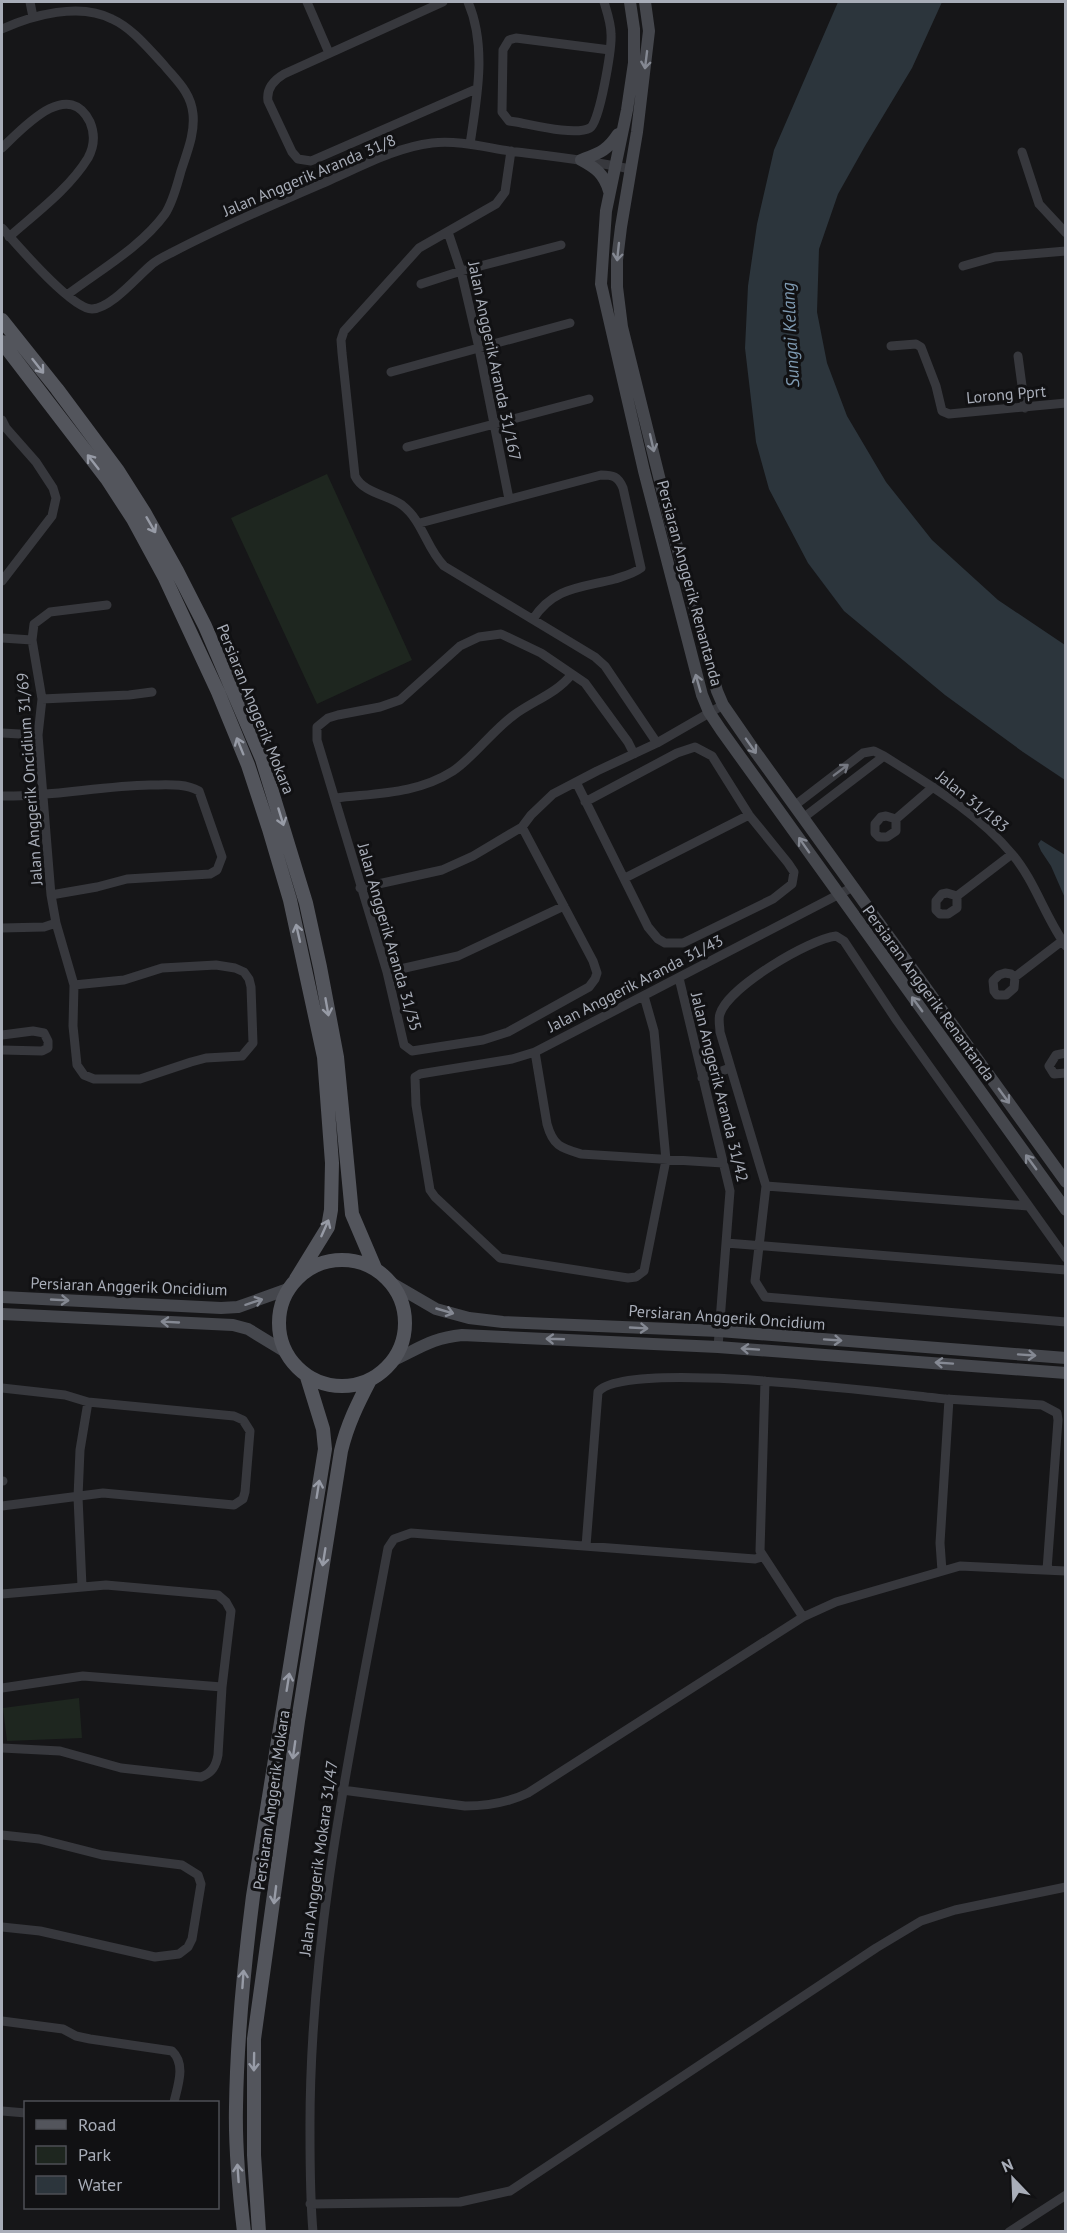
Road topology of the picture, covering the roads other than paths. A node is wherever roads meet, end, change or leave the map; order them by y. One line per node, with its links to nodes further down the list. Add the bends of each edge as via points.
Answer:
1 (30, 2): 8 (street)
2 (307, 2): 11 (street)
3 (443, 2): 11 (street)
4 (468, 2): 12 (street, via 478,35)
5 (604, 2): 10 (street, via 612,36)
6 (630, 2): 13 (main road, Persiaran Anggerik Renantanda, via 634,63)
7 (645, 2): 20 (main road, Persiaran Anggerik Renantanda, one-way to 20, via 649,32)
8 (33, 17): 9 (street); 31 (street, via 74,12 111,18 127,28 181,84 193,114 194,131 165,213 143,238)
9 (2, 29)
10 (610, 50): 10 (street, via 597,116 588,129 574,131 509,121 501,112 503,50 509,40)
11 (329, 53): 12 (street, via 278,77 269,90 268,101 291,152 298,159 311,160)
12 (476, 89): 14 (street)
13 (624, 123): 18 (main road, via 610,147); 19 (main road, Persiaran Anggerik Renantanda)
14 (470, 144): 16 (street, Jalan Anggerik Aranda 31/8); 31 (street, Jalan Anggerik Aranda 31/8, via 434,142 417,146 247,216 151,264 127,289 93,309 81,307)
15 (2, 148): 25 (street, via 54,106 79,108 93,129 89,156 74,177)
16 (510, 151): 18 (street, Jalan Anggerik Aranda 31/8); 23 (street, via 501,199)
17 (1022, 152): 24 (street, via 1039,204)
18 (581, 160): 19 (street, Jalan Anggerik Aranda 31/8); 21 (main road, via 601,172)
19 (614, 165): 20 (street, Jalan Anggerik Aranda 31/8); 21 (main road, Persiaran Anggerik Renantanda)
20 (630, 169): 55 (main road, Persiaran Anggerik Renantanda, one-way to 55, via 617,260 622,327 692,601)
21 (609, 192): 56 (main road, Persiaran Anggerik Renantanda, one-way to 21, via 690,655 601,284)
22 (2, 228): 25 (street)
23 (448, 232): 29 (street, Jalan Anggerik Aranda 31/167); 46 (street, via 419,248 344,331 341,340 355,476 362,484 400,504)
24 (1065, 233)
25 (9, 237): 31 (street)
26 (561, 245): 29 (street)
27 (1065, 251): 28 (street, via 995,257)
28 (963, 266)
29 (461, 271): 30 (street); 36 (street, Jalan Anggerik Aranda 31/167)
30 (421, 284)
31 (67, 295)
32 (2, 320): 107 (main road, Persiaran Anggerik Mokara, one-way to 107, via 118,471 144,512 205,626 262,759 306,903 337,1057 352,1214)
33 (570, 323): 36 (street)
34 (2, 342): 109 (main road, Persiaran Anggerik Mokara, one-way to 34, via 328,1227 332,1163 324,1057 290,900 269,829 231,723 165,578 107,479)
35 (891, 346): 41 (street, Lorong Pprt, via 921,347 942,411 949,414)
36 (479, 348): 38 (street); 42 (street, Jalan Anggerik Aranda 31/167)
37 (1018, 356): 41 (street)
38 (391, 372)
39 (589, 399): 42 (street)
40 (1065, 403): 41 (street, Lorong Pprt)
41 (1025, 408)
42 (494, 423): 44 (street); 45 (street, Jalan Anggerik Aranda 31/167)
43 (3, 427): 47 (street, via 36,462 56,498 52,516)
44 (407, 447)
45 (509, 499): 46 (street); 49 (street, via 613,475 619,479 625,498 640,568 629,575 559,593)
46 (420, 523): 49 (street, via 444,566)
47 (2, 581)
48 (107, 605): 51 (street, via 50,612 34,624)
49 (533, 619): 59 (street, via 605,666)
50 (2, 638): 51 (street)
51 (32, 640): 54 (street, Jalan Anggerik Oncidium 31/69)
52 (571, 675): 60 (street, via 585,683); 68 (street, via 564,684 506,721 454,770 404,791); 68 (street, Jalan Anggerik Aranda 31/35, via 555,662 501,634 478,637 460,646 400,700 328,718 317,727)
53 (152, 692): 54 (street)
54 (42, 699): 58 (street, Jalan Anggerik Oncidium 31/69)
55 (723, 705): 56 (street); 70 (main road, Persiaran Anggerik Renantanda, one-way to 70)
56 (709, 712): 59 (street); 80 (main road, Persiaran Anggerik Renantanda, one-way to 56)
57 (2, 733): 58 (street)
58 (38, 735): 65 (street, Jalan Anggerik Oncidium 31/69)
59 (657, 743): 60 (street)
60 (634, 754): 62 (street)
61 (884, 756): 63 (street, one-way to 61, via 868,751); 64 (street, Jalan 31/183); 67 (street)
62 (576, 782): 69 (street); 74 (street, via 553,794)
63 (823, 784): 67 (street); 70 (street)
64 (933, 787): 73 (street); 75 (street, Jalan 31/183, via 979,821)
65 (43, 794): 66 (street); 79 (street, Jalan Anggerik Oncidium 31/69); 79 (street, via 119,786 191,787 200,791 222,857 210,874 128,879)
66 (2, 796)
67 (832, 796): 72 (street)
68 (336, 798): 78 (street, Jalan Anggerik Aranda 31/35)
69 (585, 802): 71 (street, via 694,747 712,756); 76 (street)
70 (794, 806): 72 (main road, Persiaran Anggerik Renantanda)
71 (749, 815): 76 (street); 76 (street, via 794,872 792,884 774,899 683,943 665,944 648,927)
72 (803, 818): 77 (main road, Persiaran Anggerik Renantanda)
73 (896, 819)
74 (522, 827): 78 (street, via 442,870); 82 (street, Jalan Anggerik Aranda 31/35)
75 (1012, 854): 81 (street); 85 (street, Jalan 31/183)
76 (625, 878)
77 (853, 887): 80 (street, Jalan Anggerik Aranda 31/43); 100 (main road, Persiaran Anggerik Renantanda, one-way to 100)
78 (360, 888): 86 (street, Jalan Anggerik Aranda 31/35)
79 (51, 895): 83 (street, Jalan Anggerik Oncidium 31/69)
80 (838, 895): 88 (street, Jalan Anggerik Aranda 31/43); 103 (main road, Persiaran Anggerik Renantanda, one-way to 80)
81 (957, 896)
82 (564, 906): 86 (street, via 458,956); 86 (street, Jalan Anggerik Aranda 31/35, via 593,961 596,979 581,992 496,1037 412,1051 404,1045)
83 (56, 924): 84 (street); 89 (street, Jalan Anggerik Oncidium 31/69)
84 (2, 928)
85 (1064, 944): 87 (street)
86 (387, 972)
87 (1015, 977)
88 (679, 978): 90 (street, Jalan Anggerik Aranda 31/43); 97 (street, Jalan Anggerik Aranda 31/42)
89 (74, 985): 89 (street, Jalan Anggerik Oncidium 31/69, via 77,1065 84,1075 94,1079 140,1079 206,1058 242,1056 253,1043 251,987 249,979 235,968 162,968 124,980)
90 (644, 996): 93 (street, Jalan Anggerik Aranda 31/43); 98 (street, via 654,1031)
91 (2, 1035): 92 (street, via 44,1033 48,1048)
92 (2, 1050)
93 (535, 1052): 98 (street, via 547,1125 560,1148 581,1154); 98 (street, Jalan Anggerik Aranda 31/43, via 415,1077 430,1190 500,1258 627,1278 640,1275 644,1271)
94 (1065, 1053): 96 (street, via 1056,1055 1049,1066 1054,1074)
95 (730, 1068): 97 (street); 101 (street); 102 (street, via 719,1015 727,1002 759,974 824,938 836,936 844,941)
96 (1065, 1073)
97 (702, 1078): 99 (street, Jalan Anggerik Aranda 31/42)
98 (666, 1160): 99 (street)
99 (723, 1164): 104 (street, Jalan Anggerik Aranda 31/42, via 730,1191)
100 (1065, 1182)
101 (766, 1186): 102 (street); 105 (street)
102 (1028, 1206): 106 (street)
103 (1065, 1210)
104 (726, 1243): 105 (street); 114 (street, Jalan Anggerik Aranda 31/42)
105 (760, 1246): 108 (street); 113 (street, via 755,1281 765,1297)
106 (1065, 1258)
107 (375, 1268): 109 (main road, via 352,1260 328,1261); 110 (main road)
108 (1065, 1269)
109 (292, 1284): 111 (main road, Persiaran Anggerik Oncidium, one-way to 109, via 221,1308 238,1307); 116 (main road, via 281,1303 278,1319)
110 (393, 1284): 114 (main road, Persiaran Anggerik Oncidium, one-way to 114, via 436,1309 469,1318); 118 (main road, via 406,1314 402,1346)
111 (2, 1297)
112 (2, 1314): 116 (main road, Persiaran Anggerik Oncidium, one-way to 112, via 248,1329 233,1325)
113 (1065, 1322)
114 (719, 1331): 115 (street, Jalan Anggerik Aranda 31/42); 117 (main road, Persiaran Anggerik Oncidium, one-way to 117)
115 (718, 1347): 118 (main road, Persiaran Anggerik Oncidium, one-way to 118, via 462,1335 442,1337); 119 (main road, Persiaran Anggerik Oncidium, one-way to 115)
116 (284, 1351): 120 (main road)
117 (1065, 1358)
118 (394, 1360): 121 (main road)
119 (1065, 1373)
120 (308, 1377): 121 (main road, via 338,1387); 149 (main road, Persiaran Anggerik Mokara, one-way to 120, via 237,2171 236,2109 244,1965 325,1449)
121 (370, 1380): 150 (main road, Persiaran Anggerik Mokara, one-way to 150, via 353,1411 341,1450 298,1720 254,2039 254,2155)
122 (765, 1381): 124 (street); 128 (street, via 638,1379 600,1389); 129 (street, via 759,1544)
123 (2, 1388): 125 (street, via 65,1395)
124 (950, 1399): 130 (street, via 1042,1405 1058,1413); 131 (street, via 940,1543)
125 (88, 1402): 126 (street); 126 (street, via 238,1417 250,1431 247,1467 243,1499 230,1506 103,1493)
126 (78, 1497): 127 (street); 133 (street)
127 (2, 1506)
128 (586, 1546): 129 (street, Jalan Anggerik Mokara 31/47); 139 (street, Jalan Anggerik Mokara 31/47, via 411,1533 394,1539 388,1548)
129 (762, 1557): 135 (street)
130 (1047, 1570): 131 (street, via 960,1566); 132 (street)
131 (942, 1571): 135 (street, via 837,1602)
132 (1065, 1571)
133 (82, 1586): 134 (street); 137 (street, via 218,1595 226,1602 230,1615)
134 (2, 1594)
135 (803, 1617): 139 (street, via 518,1798 465,1806)
136 (2, 1688): 137 (street, via 83,1676)
137 (222, 1688): 138 (street, via 218,1755 215,1766 201,1777 121,1768 60,1751)
138 (2, 1748)
139 (342, 1790): 148 (street, Jalan Anggerik Mokara 31/47, via 318,1965 310,2066)
140 (2, 1835): 142 (street, via 39,1839 102,1855 182,1865 198,1875 201,1884 188,1947 166,1957)
141 (1065, 1887): 148 (street, via 921,1921 510,2191 460,2202)
142 (2, 1927)
143 (2, 2021): 144 (street, via 172,2051 180,2065)
144 (174, 2101)
145 (2, 2111): 146 (street)
146 (24, 2113)
147 (1065, 2195): 152 (street)
148 (310, 2204): 151 (street, Jalan Anggerik Mokara 31/47)
149 (244, 2232)
150 (259, 2232)
151 (313, 2232)
152 (1009, 2232)

